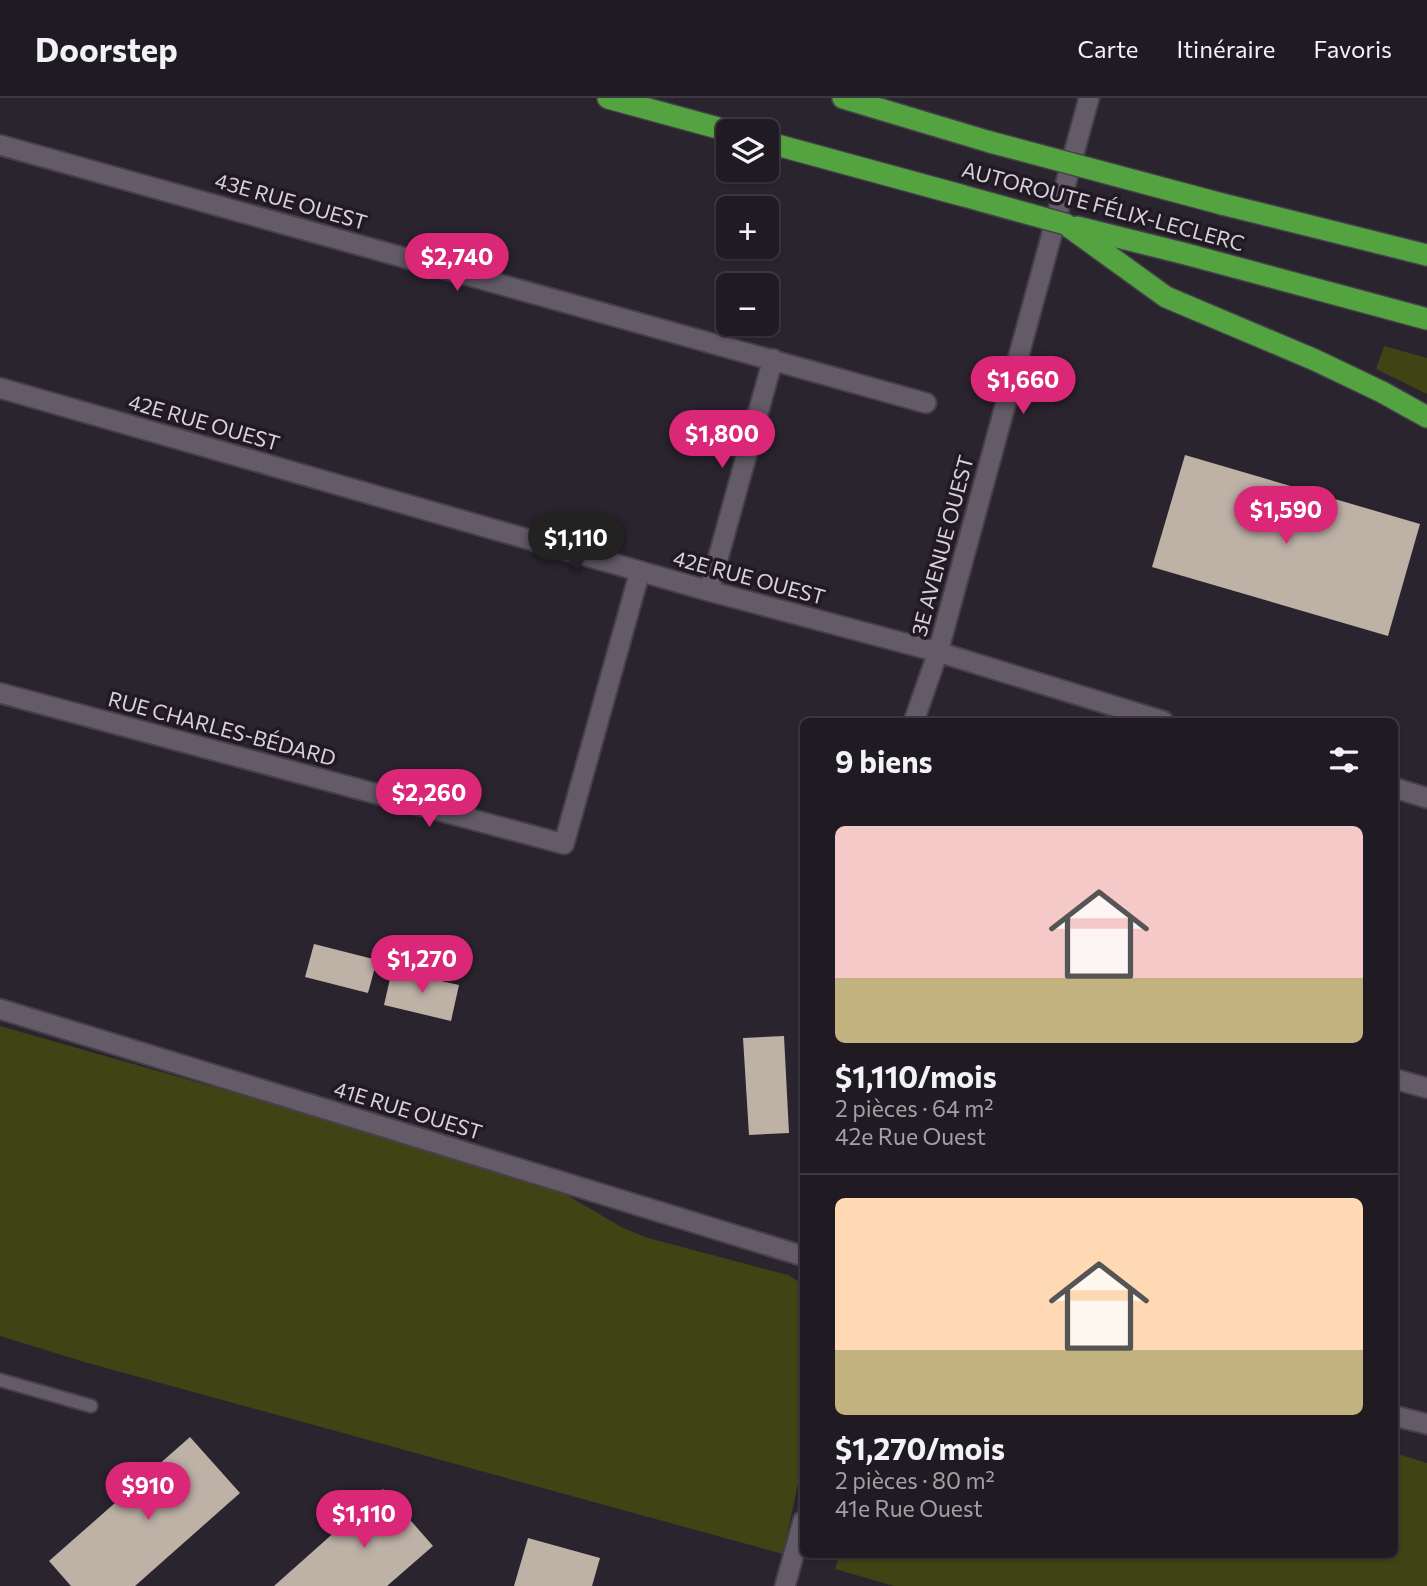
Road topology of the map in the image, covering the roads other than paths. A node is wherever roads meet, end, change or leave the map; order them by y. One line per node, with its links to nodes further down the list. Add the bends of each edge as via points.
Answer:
1 (608, 98): 4 (highway)
2 (843, 98): 8 (highway, AUTOROUTE FÉLIX-LECLERC, bridge, via 990,142)
3 (1089, 98): 16 (street, 3E AVENUE OUEST)
4 (716, 127)
5 (0, 145): 10 (street, 43E RUE OUEST)
6 (779, 146): 7 (highway, AUTOROUTE FÉLIX-LECLERC, bridge)
7 (1065, 224): 9 (highway, AUTOROUTE FÉLIX-LECLERC); 13 (highway, via 1166,297 1315,360)
8 (1427, 255)
9 (1427, 319)
10 (773, 359): 12 (street, 43E RUE OUEST); 15 (street)
11 (0, 388): 14 (street, 42E RUE OUEST)
12 (926, 402)
13 (1427, 417)
14 (640, 571): 15 (street, 42E RUE OUEST); 17 (street, RUE CHARLES-BÉDARD, via 564,844)
15 (709, 591): 16 (street, 42E RUE OUEST)
16 (937, 652): 18 (street, 3E AVENUE OUEST); 19 (street, 42E RUE OUEST)
17 (0, 693)
18 (915, 718)
19 (1153, 718)
20 (1398, 789): 21 (street)
21 (1427, 797)
22 (0, 1009): 25 (street, 41E RUE OUEST)
23 (1398, 1080): 24 (street)
24 (1427, 1088)
25 (800, 1255)
26 (0, 1380): 27 (lane)
27 (91, 1406)
28 (1398, 1417): 29 (street)
29 (1427, 1424)
30 (800, 1532): 31 (street)
31 (785, 1586)

